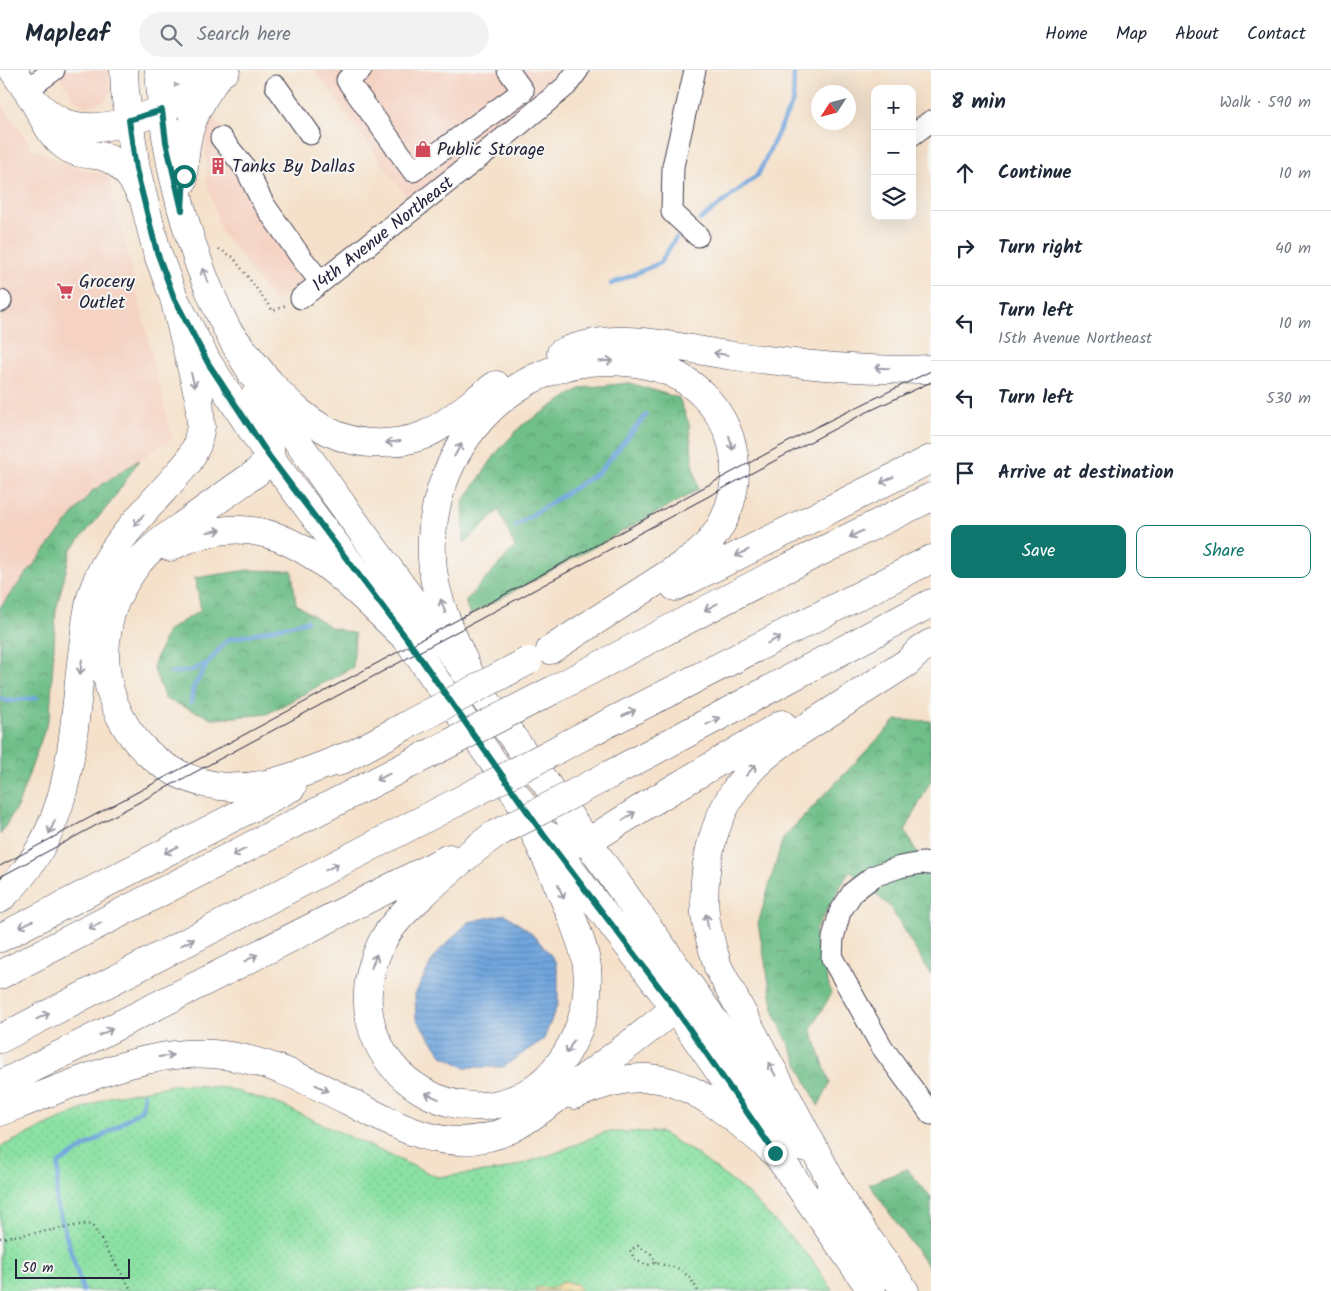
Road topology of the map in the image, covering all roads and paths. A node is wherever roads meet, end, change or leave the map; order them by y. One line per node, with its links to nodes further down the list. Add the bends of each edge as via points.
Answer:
1 (54, 70): 12 (street)
2 (124, 70): 14 (main road)
3 (138, 70): 13 (main road, via 141,91)
4 (159, 70): 13 (main road)
5 (179, 70): 9 (main road, via 197,77)
6 (508, 70): 10 (street, via 522,91 413,171)
7 (578, 70): 23 (street, 14th Avenue Northeast, via 566,86 501,140)
8 (695, 70): 21 (street, via 673,166 672,212)
9 (222, 73): 13 (main road, via 181,102); 20 (main road, via 195,111 189,128)
10 (349, 73)
11 (276, 86): 17 (street)
12 (24, 87): 14 (main road, via 48,113 68,124 96,126); 19 (main road, via 54,136 78,152 102,156 120,165 134,181)
13 (162, 110): 14 (main road); 20 (main road)
14 (129, 120): 19 (main road); 28 (main road, via 146,142 161,204 190,289 219,348)
15 (931, 121): 16 (street)
16 (916, 132)
17 (310, 134)
18 (222, 138): 23 (street, via 246,169 263,203)
19 (143, 200): 24 (main road)
20 (182, 210): 26 (main road, one-way to 20)
21 (698, 236)
22 (219, 249): 25 (path, via 233,257 273,311)
23 (321, 282): 25 (street, 14th Avenue Northeast)
24 (174, 298): 29 (main road, via 208,363); 46 (main road, one-way to 46, via 199,398 201,426 197,445 189,461 116,546 98,576 88,608 62,799 32,864)
25 (301, 298)
26 (228, 331): 27 (main road, one-way to 26, via 821,366 646,341 604,340 567,350 514,373 429,433 408,440 376,444 341,438 311,421 283,396); 32 (main road, via 266,397)
27 (931, 369)
28 (251, 400): 29 (main road, via 252,412 268,436); 32 (main road, via 261,407 310,477)
29 (269, 456): 34 (main road, via 256,472 147,553); 36 (main road)
30 (931, 459): 38 (main road, one-way to 38)
31 (931, 497): 49 (main road, one-way to 49, bridge)
32 (346, 511): 39 (main road)
33 (931, 559): 51 (main road, one-way to 33, bridge)
34 (118, 596): 36 (main road, one-way to 36, via 135,575 168,548 204,533 253,531 300,546 347,583); 40 (main road, via 105,646 105,671 111,698 133,738 166,767 191,780 218,786 252,786 278,781)
35 (931, 603): 43 (main road, one-way to 35, bridge)
36 (407, 639): 41 (main road)
37 (926, 646): 44 (main road, one-way to 37, via 901,652); 59 (main road, one-way to 37, via 718,966 705,915 707,864 718,822 750,770 785,741 908,662)
38 (539, 655): 39 (main road, one-way to 38, via 443,607 431,550 432,525 440,488 459,447 501,400 547,373 614,360 666,370 696,388 710,402 726,429 732,446 735,474 724,519 710,541 693,558); 40 (main road, bridge)
39 (474, 684): 44 (main road)
40 (353, 754): 47 (main road, one-way to 47)
41 (519, 800): 42 (main road); 43 (main road, one-way to 43, via 563,896 583,950 587,998 572,1044 547,1077 511,1100 468,1106 428,1095 391,1065 371,1026 368,984 372,964 382,942 402,914 457,863)
42 (543, 834): 44 (main road, via 568,843); 50 (main road)
43 (494, 836): 53 (main road, one-way to 43)
44 (588, 842): 48 (main road)
45 (931, 864): 56 (street, via 900,867 874,876 853,892 840,912 832,958 882,1047)
46 (0, 899)
47 (0, 938)
48 (680, 972): 50 (main road, via 682,992); 59 (main road)
49 (0, 975)
50 (675, 1008): 54 (main road); 58 (main road)
51 (0, 1039)
52 (118, 1067): 54 (main road, one-way to 54, via 180,1054 212,1054 256,1061 299,1076 387,1121 446,1140 492,1136 512,1128); 55 (main road); 57 (main road)
53 (0, 1086)
54 (542, 1108): 58 (main road, via 623,1080 648,1078 670,1082 725,1112)
55 (0, 1112)
56 (931, 1114)
57 (0, 1125)
58 (775, 1153): 64 (main road)
59 (844, 1205): 65 (main road)
60 (0, 1238): 62 (path, via 92,1225)
61 (656, 1263): 61 (path, via 635,1260 630,1250 638,1246 651,1254); 63 (path, via 680,1270)
62 (132, 1291)
63 (698, 1291)
64 (872, 1291)
65 (905, 1291)

